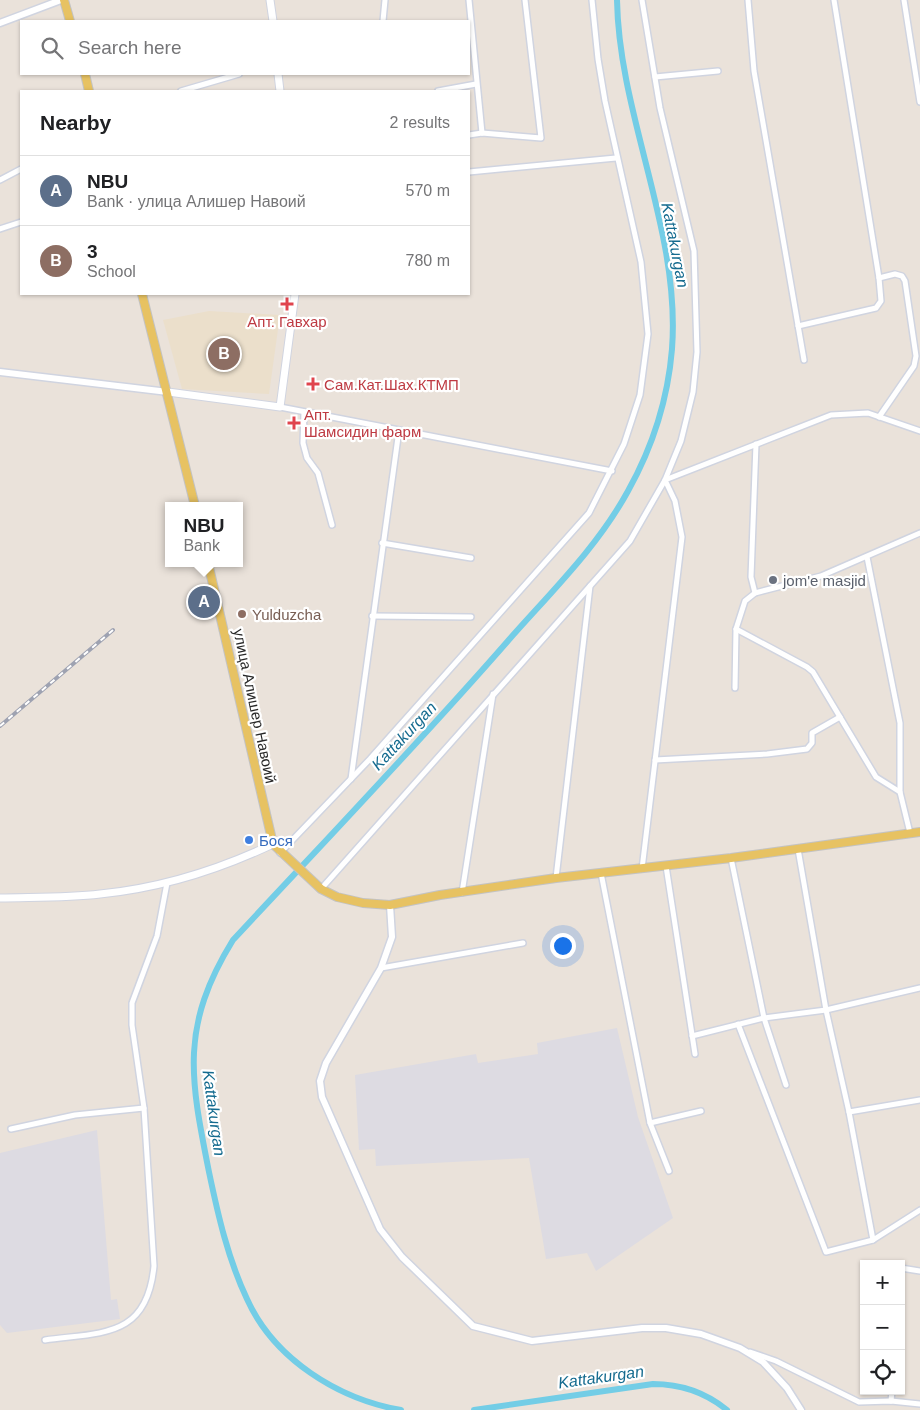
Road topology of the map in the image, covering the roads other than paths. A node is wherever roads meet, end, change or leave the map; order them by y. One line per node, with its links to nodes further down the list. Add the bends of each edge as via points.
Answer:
1 (63, 0): 11 (main road); 16 (street)
2 (270, 0): 12 (main road)
3 (385, 0): 13 (street)
4 (468, 0): 14 (street)
5 (525, 0): 28 (street, via 541,138)
6 (592, 0): 30 (street, via 598,59)
7 (642, 0): 21 (street)
8 (748, 0): 39 (street, via 754,71)
9 (834, 0): 36 (street)
10 (904, 0): 27 (street)
11 (70, 20)
12 (273, 20)
13 (382, 20)
14 (470, 20)
15 (470, 21): 22 (street)
16 (0, 23)
17 (718, 71): 21 (street)
18 (84, 75): 23 (main road)
19 (236, 75): 24 (street)
20 (278, 75): 25 (main road)
21 (655, 77): 50 (street, via 694,251 697,352 693,392 681,441)
22 (476, 84): 26 (street); 28 (street)
23 (89, 90)
24 (184, 90)
25 (280, 90)
26 (443, 90)
27 (920, 102)
28 (482, 133): 29 (street)
29 (470, 135)
30 (616, 158): 32 (street); 49 (street, via 640,262 648,334 640,395)
31 (20, 170): 33 (street)
32 (470, 172)
33 (0, 180)
34 (20, 222): 35 (street)
35 (0, 229)
36 (879, 278): 39 (street, via 881,301 876,308); 45 (street, via 895,274 905,281 916,356 914,366)
37 (142, 295): 42 (main road)
38 (295, 295): 43 (main road)
39 (798, 326): 40 (street)
40 (804, 360)
41 (0, 372): 42 (street)
42 (168, 392): 43 (main road); 51 (main road)
43 (280, 407): 44 (street)
44 (304, 412): 46 (street); 52 (street, via 302,443 307,458 318,473)
45 (879, 417): 47 (street); 48 (street, via 868,413 831,415)
46 (399, 430): 49 (street); 54 (street)
47 (920, 431)
48 (756, 444): 50 (street); 59 (street, via 751,577)
49 (612, 471): 67 (street, via 589,513)
50 (665, 480): 58 (street, via 630,541); 66 (street, via 675,501 682,537)
51 (194, 502)
52 (332, 525)
53 (920, 533): 55 (street)
54 (382, 543): 56 (street); 60 (street)
55 (867, 557): 59 (street, via 821,576); 68 (street, via 900,723)
56 (471, 558)
57 (209, 567): 71 (main road, улица Алишер Навоий)
58 (590, 585): 64 (street); 78 (street)
59 (755, 593): 62 (street, via 744,601)
60 (372, 616): 61 (street); 67 (street)
61 (471, 617)
62 (736, 629): 63 (street); 65 (street, via 806,666)
63 (735, 688)
64 (494, 694): 80 (street); 81 (street)
65 (840, 717): 66 (street, via 812,733 812,743 807,749); 68 (street, via 876,777)
66 (655, 760): 76 (street)
67 (351, 780): 73 (street)
68 (900, 792): 70 (street)
69 (920, 832): 70 (main road, улица Алишер Навоий)
70 (910, 833): 72 (main road, улица Алишер Навоий)
71 (273, 844): 73 (main road, улица Алишер Навоий); 79 (main road, via 234,863)
72 (798, 849): 74 (main road, улица Алишер Навоий); 87 (street)
73 (280, 853): 80 (main road, улица Алишер Навоий)
74 (732, 858): 75 (main road, улица Алишер Навоий); 88 (street)
75 (666, 866): 76 (main road, улица Алишер Навоий); 90 (street)
76 (642, 869): 77 (main road, улица Алишер Навоий)
77 (600, 874): 78 (main road, улица Алишер Навоий); 97 (street)
78 (556, 878): 81 (main road, улица Алишер Навоий)
79 (167, 883): 82 (main road, via 99,894); 94 (street, via 157,936 132,1003)
80 (321, 889): 83 (main road, улица Алишер Навоий, via 354,902)
81 (462, 894): 83 (main road, улица Алишер Навоий)
82 (0, 898)
83 (390, 905): 85 (street, via 392,937)
84 (523, 943): 85 (street)
85 (381, 968): 105 (street, via 326,1063 320,1081 322,1097 380,1229 402,1257 473,1326 503,1335 532,1341 666,1328 700,1334)
86 (920, 988): 87 (street)
87 (826, 1010): 88 (street); 96 (street)
88 (764, 1018): 89 (street); 92 (street)
89 (738, 1024): 90 (street); 101 (street, via 826,1252)
90 (692, 1036): 91 (street)
91 (695, 1054)
92 (786, 1085)
93 (920, 1100): 96 (street)
94 (144, 1108): 98 (street, via 75,1116); 104 (street, via 154,1266 146,1299 139,1315 128,1323 107,1331)
95 (701, 1110): 97 (street)
96 (849, 1112): 101 (street)
97 (650, 1123): 99 (street)
98 (11, 1129)
99 (669, 1171)
100 (920, 1210): 101 (street)
101 (872, 1240)
102 (905, 1269): 103 (street)
103 (920, 1271)
104 (45, 1340)
105 (740, 1348): 107 (street, via 776,1361 859,1402); 109 (street, via 763,1362 788,1388)
106 (892, 1395): 107 (street)
107 (891, 1401): 108 (street)
108 (920, 1404)
109 (801, 1410)

